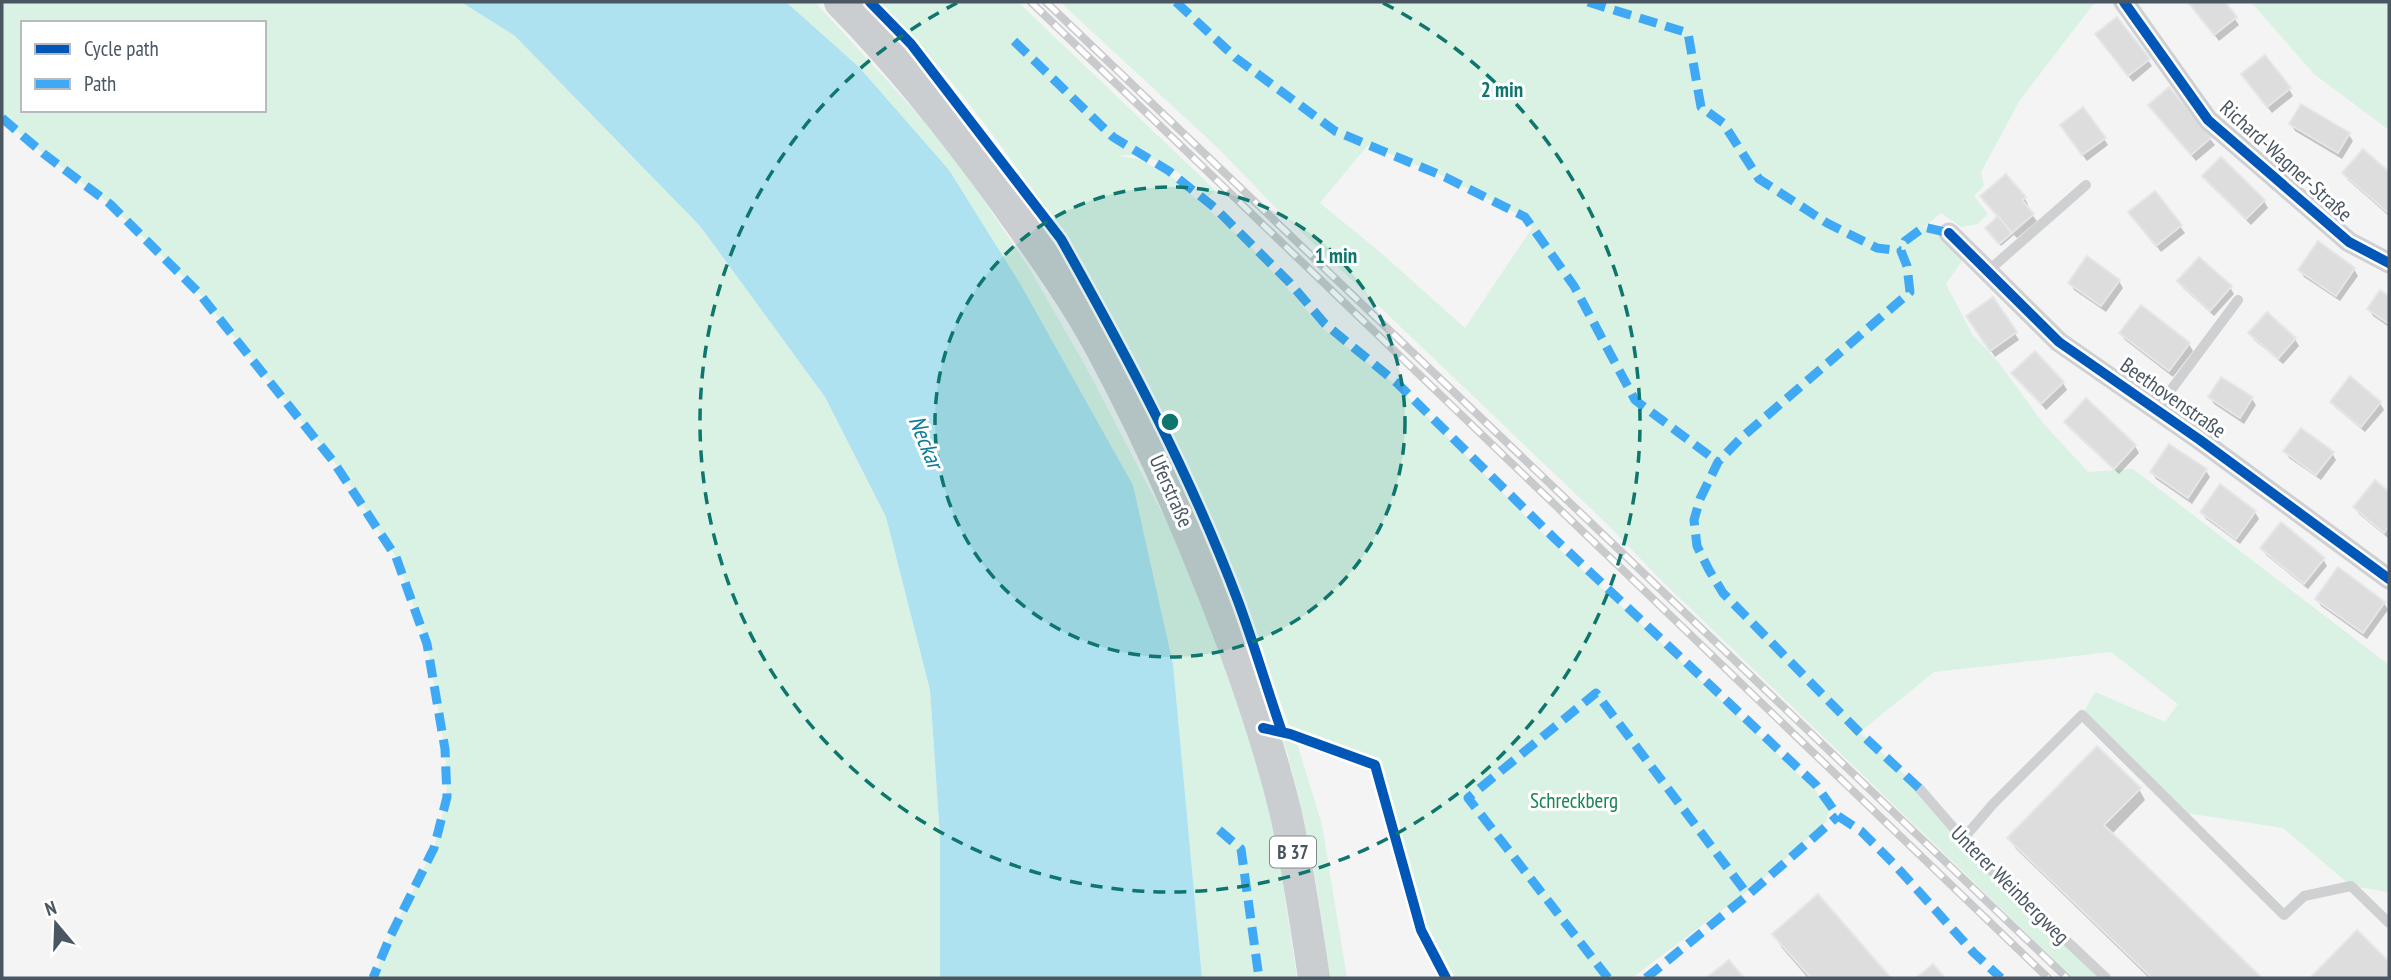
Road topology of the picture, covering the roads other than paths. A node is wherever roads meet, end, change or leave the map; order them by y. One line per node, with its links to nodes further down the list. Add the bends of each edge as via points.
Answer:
1 (840, 2): 13 (main road, Uferstraße / B 37, via 953,130 1042,253 1099,345 1168,479 1263,728 1286,814)
2 (2124, 2): 5 (street, Richard-Wagner-Straße, via 2208,121 2348,242)
3 (2086, 185): 6 (lane)
4 (1949, 233): 6 (street, Beethovenstraße)
5 (2389, 263)
6 (1987, 271): 8 (street, Beethovenstraße, via 2059,342)
7 (2238, 300): 8 (lane)
8 (2157, 410): 9 (street, Beethovenstraße)
9 (2389, 579)
10 (1919, 788): 11 (lane, Unterer Weinbergweg)
11 (1963, 839): 12 (lane, via 2082,715 2284,915 2304,896 2351,886); 14 (lane, Unterer Weinbergweg)
12 (2389, 923)
13 (1314, 978)
14 (2106, 978)

